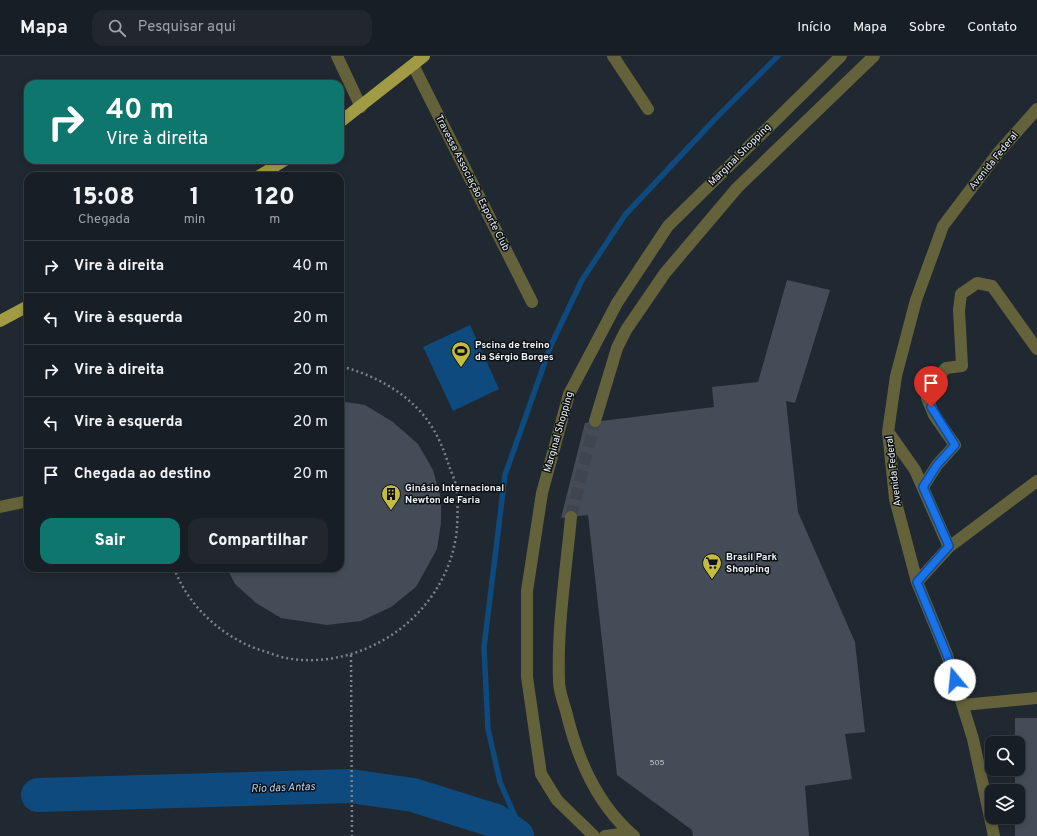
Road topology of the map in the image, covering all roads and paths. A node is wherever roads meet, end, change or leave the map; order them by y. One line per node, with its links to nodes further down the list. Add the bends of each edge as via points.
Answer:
1 (337, 56): 7 (street)
2 (424, 56): 6 (main road)
3 (613, 56): 9 (street)
4 (841, 56): 33 (street, Marginal Shopping, via 668,226 617,303 568,394 542,493 527,591 527,677 541,774 557,800)
5 (874, 56): 18 (street, via 737,188 665,273 626,330)
6 (413, 65): 7 (main road); 13 (street, Travessa Associação Esporte Club)
7 (360, 107): 10 (main road)
8 (1037, 109): 19 (street, Avenida Federal, via 998,153 943,226 916,300 896,376)
9 (648, 110)
10 (344, 119)
11 (278, 164): 12 (main road)
12 (266, 172)
13 (532, 302)
14 (24, 308): 15 (main road)
15 (0, 321)
16 (1037, 349): 21 (street, via 992,286 977,283 961,294 959,310 962,366 946,368 935,380 927,398 934,415 955,445 937,465)
17 (344, 367): 28 (path, via 364,373 388,385 419,411 442,444 457,491 456,541 441,582 424,607 402,628 378,644)
18 (595, 422)
19 (888, 432): 21 (street, via 915,470); 27 (street, Avenida Federal, via 895,499)
20 (1037, 482): 25 (street)
21 (923, 487): 25 (street)
22 (24, 502): 23 (street)
23 (0, 507)
24 (571, 517): 31 (street, via 560,636 559,682 573,743 592,786)
25 (949, 546): 27 (street)
26 (176, 572): 28 (path, via 193,602 217,626 245,645 286,658 319,660)
27 (917, 582): 30 (street, Avenida Federal, via 947,655)
28 (351, 655): 32 (path)
29 (1037, 698): 30 (street)
30 (963, 705): 35 (street, Avenida Federal)
31 (632, 834): 34 (street)
32 (352, 836)
33 (594, 836)
34 (605, 836)
35 (994, 836)

